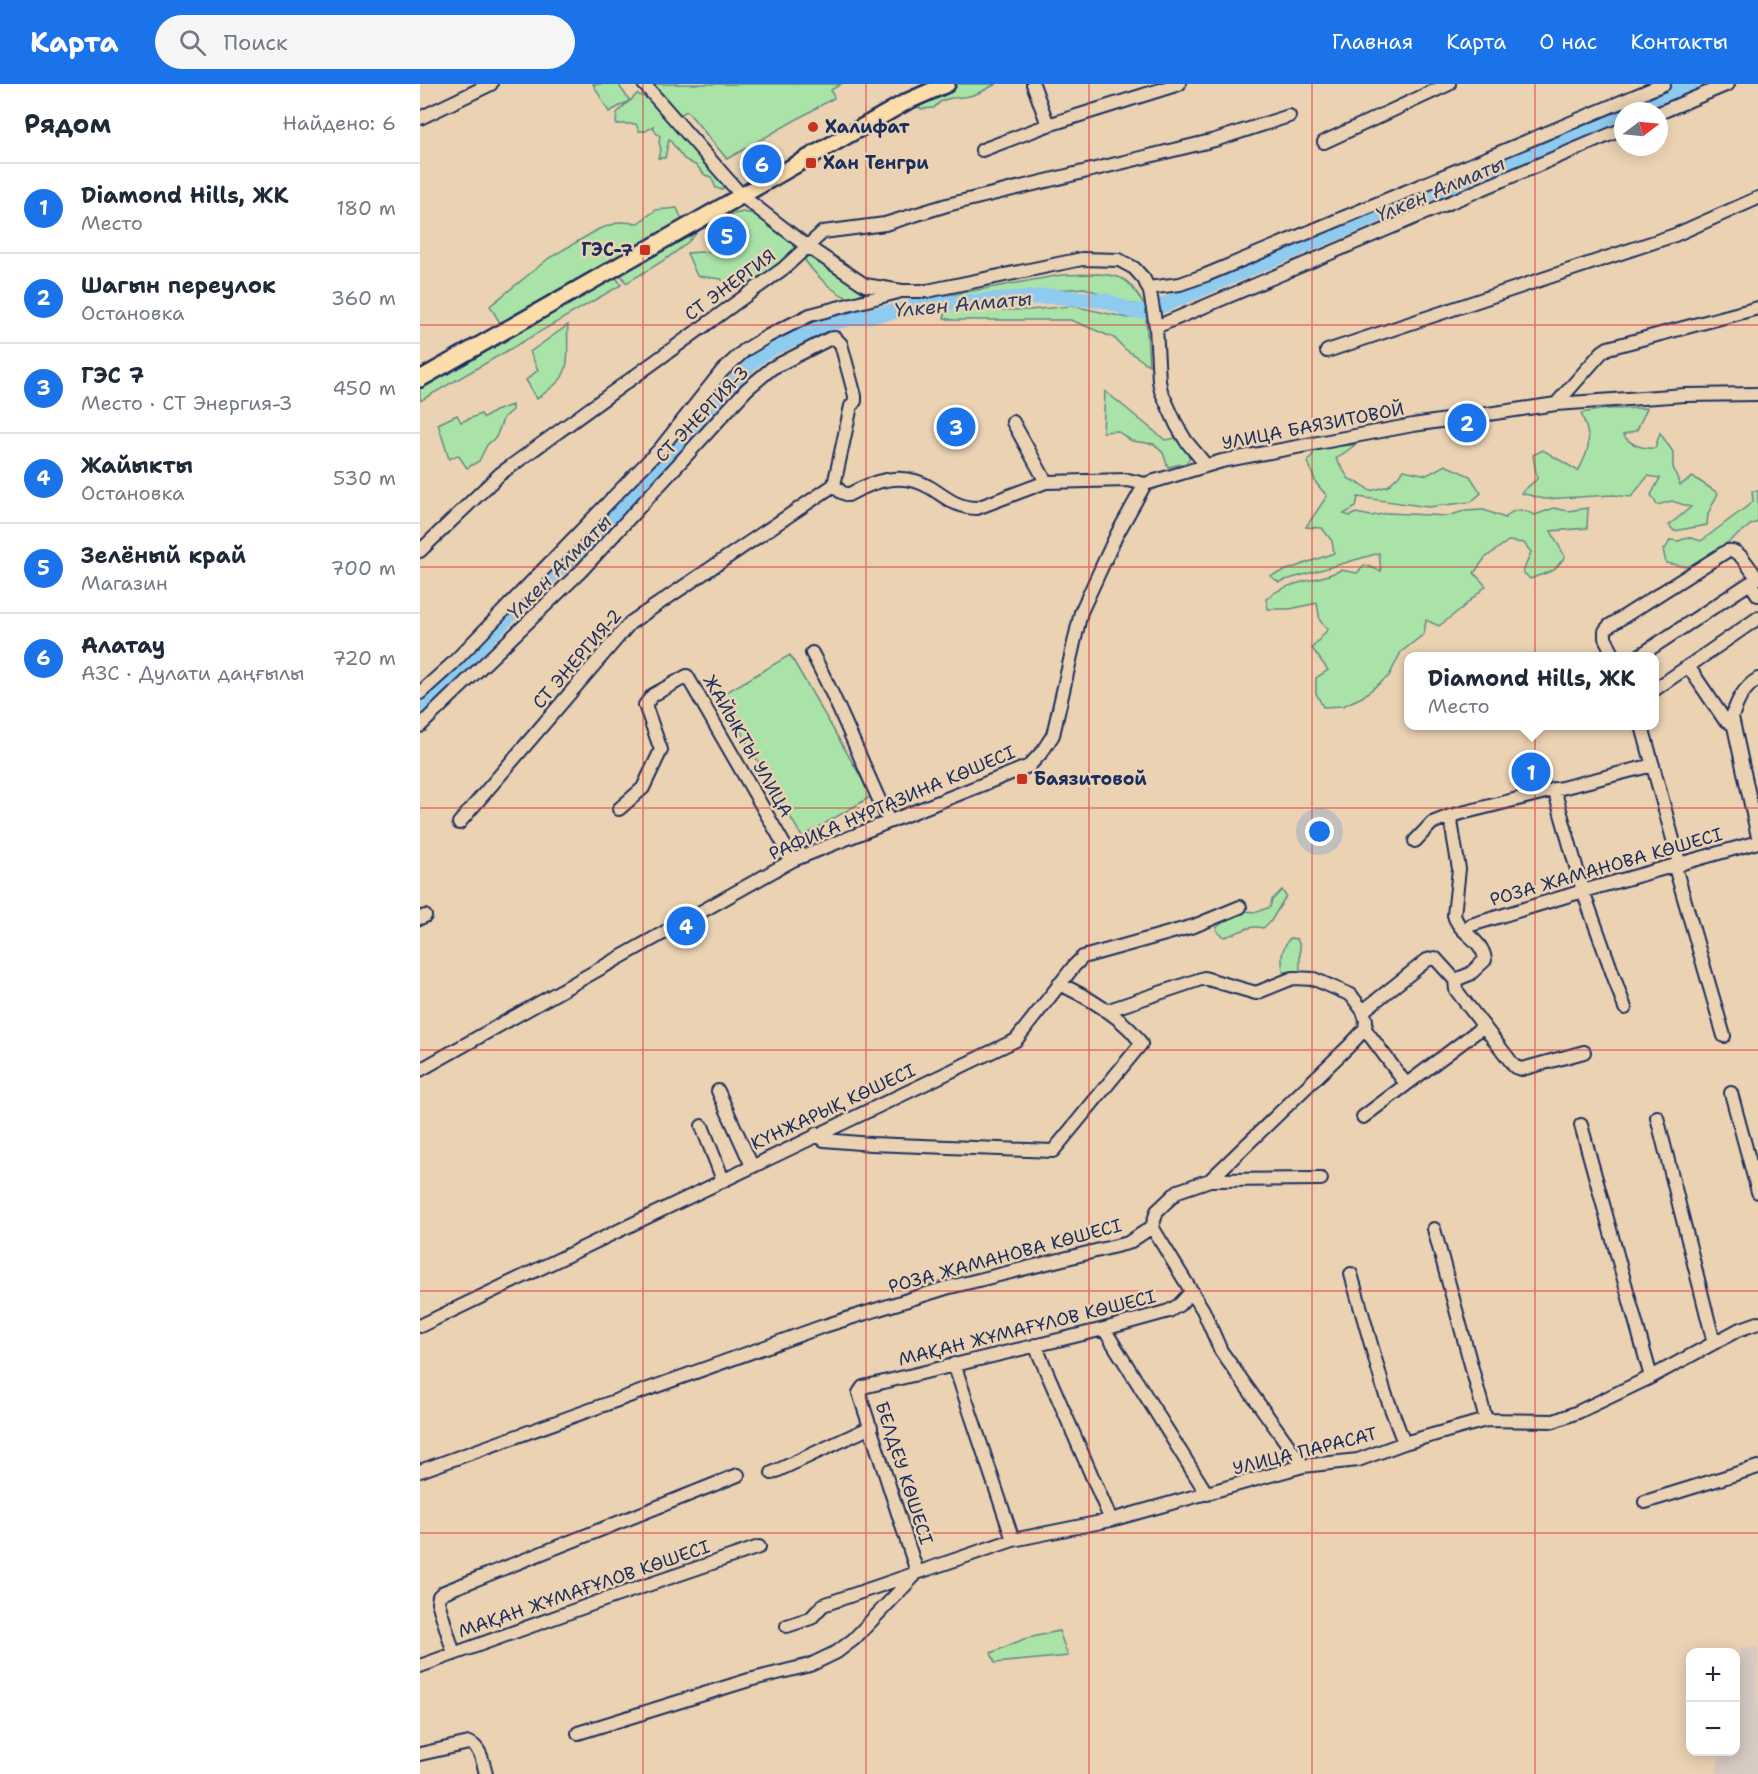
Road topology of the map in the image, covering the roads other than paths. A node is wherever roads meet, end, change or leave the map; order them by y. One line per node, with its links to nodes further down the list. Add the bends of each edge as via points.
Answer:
1 (491, 84): 11 (street)
2 (644, 84): 16 (street)
3 (947, 84): 16 (main road, via 906,102)
4 (1033, 84): 12 (street)
5 (1179, 84): 12 (street)
6 (1449, 84): 14 (street)
7 (1664, 84): 19 (street, via 1206,275 1180,284)
8 (1728, 84): 9 (street)
9 (1668, 109)
10 (1289, 116): 18 (street, СТ ЭНЕРГИЯ, via 1215,140 947,205 885,224 823,232)
11 (420, 118)
12 (1048, 124): 15 (street)
13 (1614, 133): 22 (street)
14 (1324, 142)
15 (982, 150)
16 (742, 196): 18 (street); 24 (main road)
17 (1758, 198): 23 (street, via 1674,235)
18 (808, 247): 20 (street, via 865,285); 32 (street, СТ ЭНЕРГИЯ, via 500,474)
19 (1148, 288): 20 (street, via 1134,268 1119,260 1082,259 997,281); 22 (street)
20 (902, 291): 42 (street, via 810,315 745,350 723,371 660,449)
21 (1758, 308): 26 (street, via 1608,348)
22 (1156, 322): 28 (street, via 1161,391 1181,434)
23 (1326, 351)
24 (420, 379)
25 (1758, 394): 26 (street, УЛИЦА БАЯЗИТОВОЙ)
26 (1556, 404): 28 (street, УЛИЦА БАЯЗИТОВОЙ, via 1413,425)
27 (1013, 422): 29 (street)
28 (1206, 465): 30 (street, УЛИЦА БАЯЗИТОВОЙ)
29 (1046, 482): 30 (street, via 1128,480); 31 (street, via 977,508 955,505 930,487 911,480 883,480 848,495)
30 (1145, 484): 50 (street, РАФИКА НҰРТАЗИНА КӨШЕСІ, via 1081,612 1053,735 1042,752 1029,766)
31 (834, 485): 44 (street, СТ ЭНЕРГИЯ-3, via 850,406 855,401 841,344 835,338 772,368 747,389 581,571); 51 (street, СТ ЭНЕРГИЯ-2, via 630,623)
32 (422, 547)
33 (1758, 578): 36 (street, via 1737,552 1727,551 1609,626 1605,638)
34 (1758, 595): 37 (street, via 1750,583)
35 (1758, 618): 39 (street)
36 (1612, 652)
37 (1646, 652)
38 (812, 653): 50 (street)
39 (1688, 666): 41 (street); 43 (street, via 1724,719)
40 (1758, 679): 43 (street, via 1739,698)
41 (1659, 686)
42 (420, 693)
43 (1732, 724): 52 (street)
44 (420, 726)
45 (1643, 730): 46 (street)
46 (1653, 765): 47 (street); 56 (street)
47 (1554, 789): 49 (street); 57 (street)
48 (619, 809): 55 (street, ЖАЙЫКТЫ УЛИЦА, via 643,788 661,750 645,705 653,695 687,676)
49 (1450, 816): 53 (street, via 1432,823); 59 (street, via 1460,869 1454,915)
50 (889, 821): 55 (street, РАФИКА НҰРТАЗИНА КӨШЕСІ)
51 (459, 823)
52 (1758, 837)
53 (1415, 841)
54 (1758, 842): 56 (street, РОЗА ЖАМАНОВА КӨШЕСІ)
55 (793, 860): 69 (street, РАФИКА НҰРТАЗИНА КӨШЕСІ)
56 (1678, 866): 57 (street, РОЗА ЖАМАНОВА КӨШЕСІ); 67 (street)
57 (1583, 891): 59 (street, РОЗА ЖАМАНОВА КӨШЕСІ); 62 (street)
58 (1240, 907): 61 (street, КҮНЖАРЫҚ КӨШЕСІ, via 1194,926 1083,957)
59 (1465, 930): 60 (street, via 1480,944 1485,960 1470,974)
60 (1455, 980): 64 (street, via 1435,958 1427,960); 65 (street, via 1456,990)
61 (1059, 984): 63 (street); 77 (street, КҮНЖАРЫҚ КӨШЕСІ, via 1016,1040)
62 (1625, 1008)
63 (1106, 1011): 64 (street, via 1204,978 1256,993 1293,978 1314,979 1351,994); 77 (street, via 1135,1033 1141,1044 1053,1151 871,1144 824,1140)
64 (1363, 1011): 66 (street)
65 (1484, 1026): 68 (street, via 1515,1067 1522,1069); 70 (street)
66 (1365, 1029): 70 (street); 81 (street)
67 (1724, 1036)
68 (1584, 1052)
69 (420, 1070)
70 (1406, 1084): 73 (street)
71 (718, 1091): 78 (street)
72 (1731, 1093): 82 (street)
73 (1363, 1117)
74 (1657, 1118): 90 (street)
75 (1581, 1125): 93 (street)
76 (702, 1126): 80 (street)
77 (816, 1134): 78 (street, КҮНЖАРЫҚ КӨШЕСІ)
78 (752, 1166): 80 (street, КҮНЖАРЫҚ КӨШЕСІ)
79 (1321, 1179): 81 (street)
80 (723, 1180): 88 (street, КҮНЖАРЫҚ КӨШЕСІ)
81 (1209, 1180): 83 (street, via 1167,1199 1156,1211)
82 (1758, 1192)
83 (1152, 1227): 86 (street); 100 (street, РОЗА ЖАМАНОВА КӨШЕСІ, via 1128,1243 946,1288 821,1327)
84 (1434, 1229): 95 (street)
85 (1351, 1274): 97 (street, via 1384,1390)
86 (1192, 1291): 89 (street, МАҚАН ЖҰМАҒҰЛОВ КӨШЕСІ, via 1168,1311); 98 (street, via 1221,1351)
87 (1758, 1323): 90 (street, УЛИЦА ПАРАСАТ)
88 (420, 1326)
89 (1104, 1329): 91 (street, МАҚАН ЖҰМАҒҰЛОВ КӨШЕСІ); 103 (street)
90 (1714, 1343): 93 (street, УЛИЦА ПАРАСАТ)
91 (1035, 1346): 92 (street, МАҚАН ЖҰМАҒҰЛОВ КӨШЕСІ); 105 (street)
92 (954, 1364): 94 (street, МАҚАН ЖҰМАҒҰЛОВ КӨШЕСІ); 106 (street)
93 (1651, 1377): 95 (street, УЛИЦА ПАРАСАТ, via 1554,1421)
94 (863, 1387): 96 (street, БЕЛДЕУ КӨШЕСІ, via 859,1393)
95 (1486, 1420): 97 (street, УЛИЦА ПАРАСАТ)
96 (871, 1427): 101 (street); 108 (street, БЕЛДЕУ КӨШЕСІ)
97 (1404, 1443): 98 (street, УЛИЦА ПАРАСАТ, via 1358,1460)
98 (1303, 1466): 103 (street, УЛИЦА ПАРАСАТ)
99 (1758, 1467): 104 (street)
100 (420, 1471)
101 (772, 1473)
102 (738, 1474): 110 (street, via 444,1592 438,1602)
103 (1207, 1494): 105 (street, УЛИЦА ПАРАСАТ)
104 (1645, 1502)
105 (1111, 1520): 106 (street, УЛИЦА ПАРАСАТ)
106 (1013, 1540): 108 (street, УЛИЦА ПАРАСАТ)
107 (759, 1547): 110 (street, МАҚАН ЖҰМАҒҰЛОВ КӨШЕСІ)
108 (917, 1572): 109 (street, УЛИЦА ПАРАСАТ, via 823,1605 811,1618); 112 (street, via 854,1639 810,1665)
109 (788, 1626)
110 (454, 1654): 111 (street, МАҚАН ЖҰМАҒҰЛОВ КӨШЕСІ)
111 (420, 1666)
112 (578, 1733)
113 (420, 1754): 114 (street, via 469,1743 479,1751)
114 (486, 1774)

